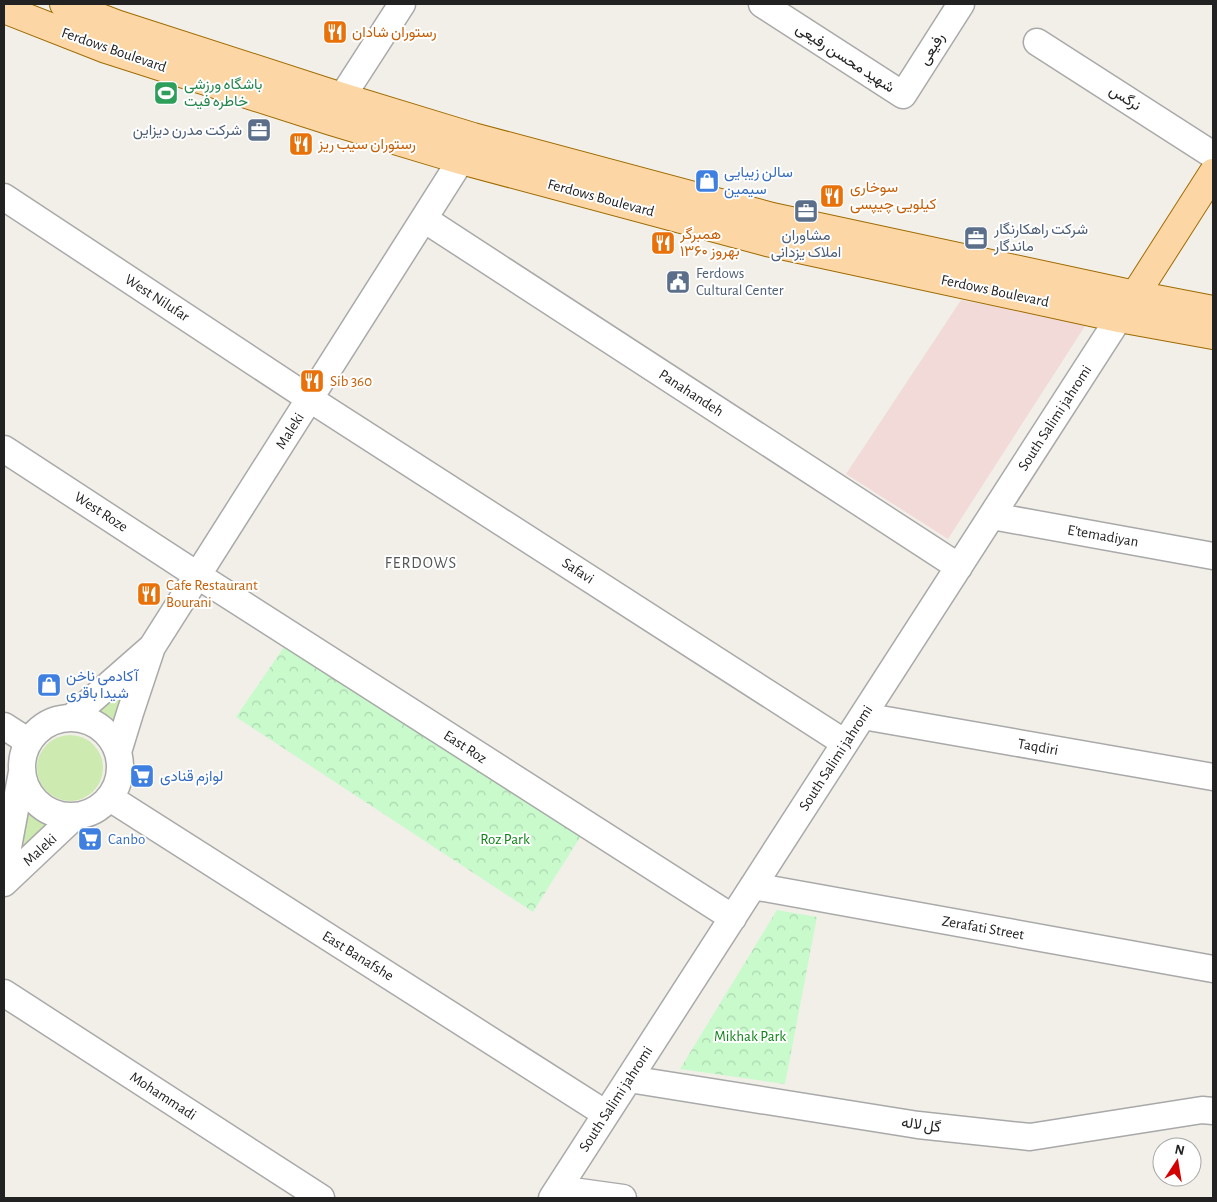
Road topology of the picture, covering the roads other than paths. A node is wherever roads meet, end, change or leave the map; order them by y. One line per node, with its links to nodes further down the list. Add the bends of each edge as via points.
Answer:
1 (64, 4): 8 (main road, Ferdows Boulevard)
2 (402, 4): 8 (street)
3 (762, 4): 7 (street, شهید محسن رفیعی)
4 (961, 4): 7 (street, رفیعی)
5 (4, 9): 8 (main road, Ferdows Boulevard, via 106,49)
6 (1037, 42): 10 (street, نرگس)
7 (903, 95)
8 (336, 109): 9 (main road, Ferdows Boulevard)
9 (467, 149): 13 (street, Maleki); 14 (main road, Ferdows Boulevard); 16 (main road, Ferdows Boulevard, via 767,242)
10 (1213, 155)
11 (1213, 173): 14 (main road)
12 (4, 197): 18 (street, West Nilufar)
13 (424, 219): 18 (street, Maleki); 22 (street, Panahandeh)
14 (1135, 295): 15 (main road, Ferdows Boulevard); 16 (main road)
15 (1213, 310)
16 (1119, 318): 17 (main road, Ferdows Boulevard); 20 (street, South Salimi jahromi)
17 (1213, 335)
18 (310, 399): 23 (street, Maleki); 29 (street, Safavi)
19 (4, 449): 23 (street, West Roze)
20 (992, 516): 21 (street, E'temadiyan); 22 (street, South Salimi jahromi)
21 (1213, 556)
22 (959, 567): 25 (street, South Salimi jahromi)
23 (198, 576): 24 (street, Maleki); 38 (street, East Roz)
24 (152, 647): 26 (street, Maleki); 30 (street, Maleki)
25 (863, 716): 29 (street, South Salimi jahromi); 32 (street, Taqdiri)
26 (71, 718): 28 (street, via 47,725); 30 (street, via 100,728 111,738)
27 (4, 726): 28 (street)
28 (29, 742): 31 (street, via 23,756)
29 (846, 743): 37 (street, South Salimi jahromi)
30 (118, 752): 33 (street, via 118,784)
31 (22, 772): 34 (street, via 26,787 46,809 60,815); 35 (street, Maleki)
32 (1213, 777)
33 (110, 798): 34 (street, via 100,807); 43 (street, East Banafshe)
34 (75, 816): 36 (street, Maleki)
35 (4, 869)
36 (4, 883)
37 (753, 886): 38 (street, South Salimi jahromi); 39 (street, Zerafati Street)
38 (733, 918): 41 (street, South Salimi jahromi)
39 (1213, 969)
40 (4, 993): 45 (street, Mohammadi)
41 (629, 1079): 42 (street, گل لاله, via 918,1125 1030,1137 1202,1110); 43 (street, South Salimi jahromi)
42 (1213, 1111)
43 (606, 1114): 44 (street, South Salimi jahromi)
44 (555, 1194): 46 (street)
45 (321, 1198)
46 (623, 1198)

